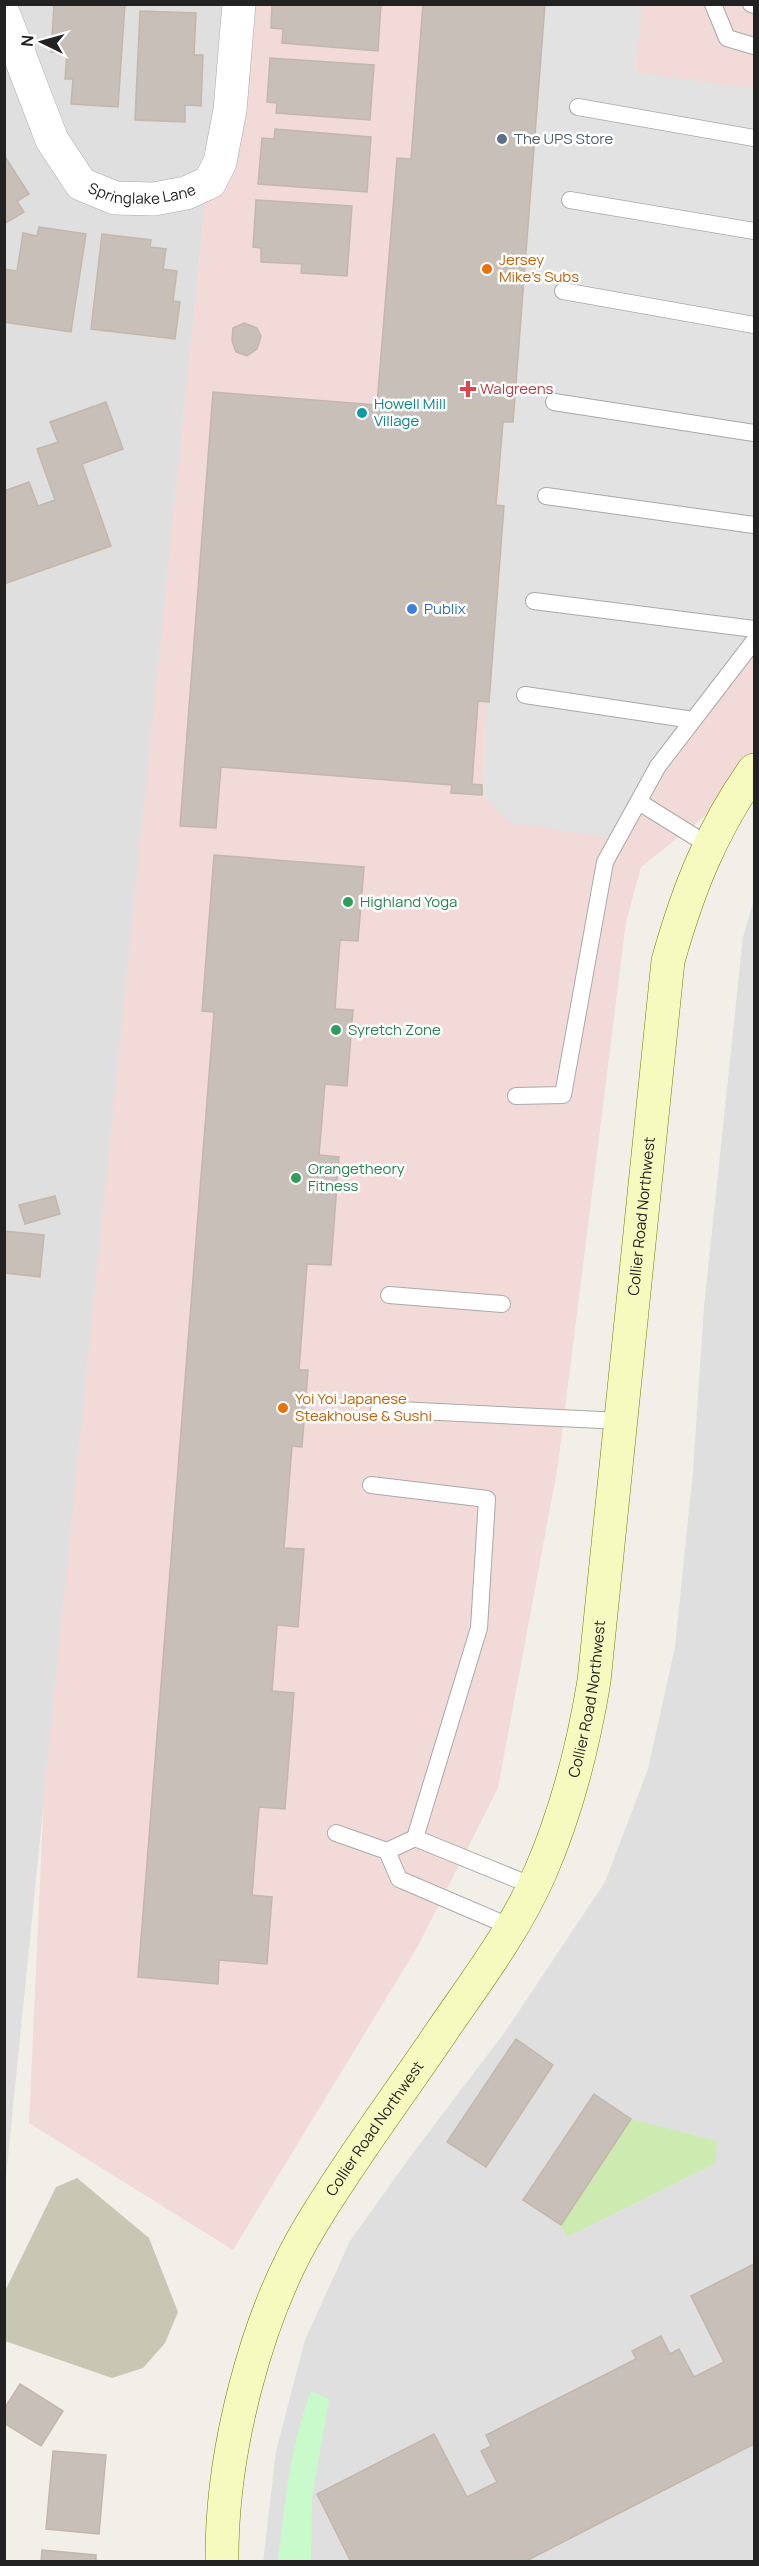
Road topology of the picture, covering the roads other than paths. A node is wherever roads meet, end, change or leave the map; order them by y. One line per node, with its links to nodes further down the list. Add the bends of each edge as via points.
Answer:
1 (239, 4): 3 (street, Springlake Lane, via 230,110 220,162 210,182 186,193 154,199 116,198 81,184 52,140)
2 (712, 4): 4 (lane, via 727,38)
3 (4, 15)
4 (754, 46)
5 (578, 107): 6 (lane)
6 (754, 138)
7 (570, 200): 8 (lane)
8 (754, 231)
9 (563, 291): 10 (lane)
10 (754, 325)
11 (554, 402): 12 (lane)
12 (754, 433)
13 (546, 496): 14 (lane)
14 (754, 525)
15 (534, 601): 16 (lane)
16 (754, 629)
17 (754, 641): 19 (lane)
18 (525, 695): 19 (lane)
19 (693, 720): 21 (lane, via 658,766)
20 (754, 770): 22 (street, Collier Road Northwest)
21 (639, 802): 22 (lane); 23 (lane, via 605,862 563,1095)
22 (708, 845): 27 (street, Collier Road Northwest, via 668,961)
23 (516, 1096)
24 (389, 1294): 25 (lane)
25 (502, 1304)
26 (379, 1409): 27 (lane)
27 (621, 1421): 32 (street, Collier Road Northwest, via 584,1744 567,1805)
28 (371, 1485): 30 (lane, via 487,1498 478,1628)
29 (336, 1833): 31 (lane)
30 (415, 1838): 31 (lane); 32 (lane)
31 (387, 1851): 33 (lane, via 399,1879)
32 (533, 1886): 33 (street, Collier Road Northwest)
33 (511, 1927): 34 (street, Collier Road Northwest, via 310,2226 272,2305 245,2387 229,2459)
34 (222, 2562)

